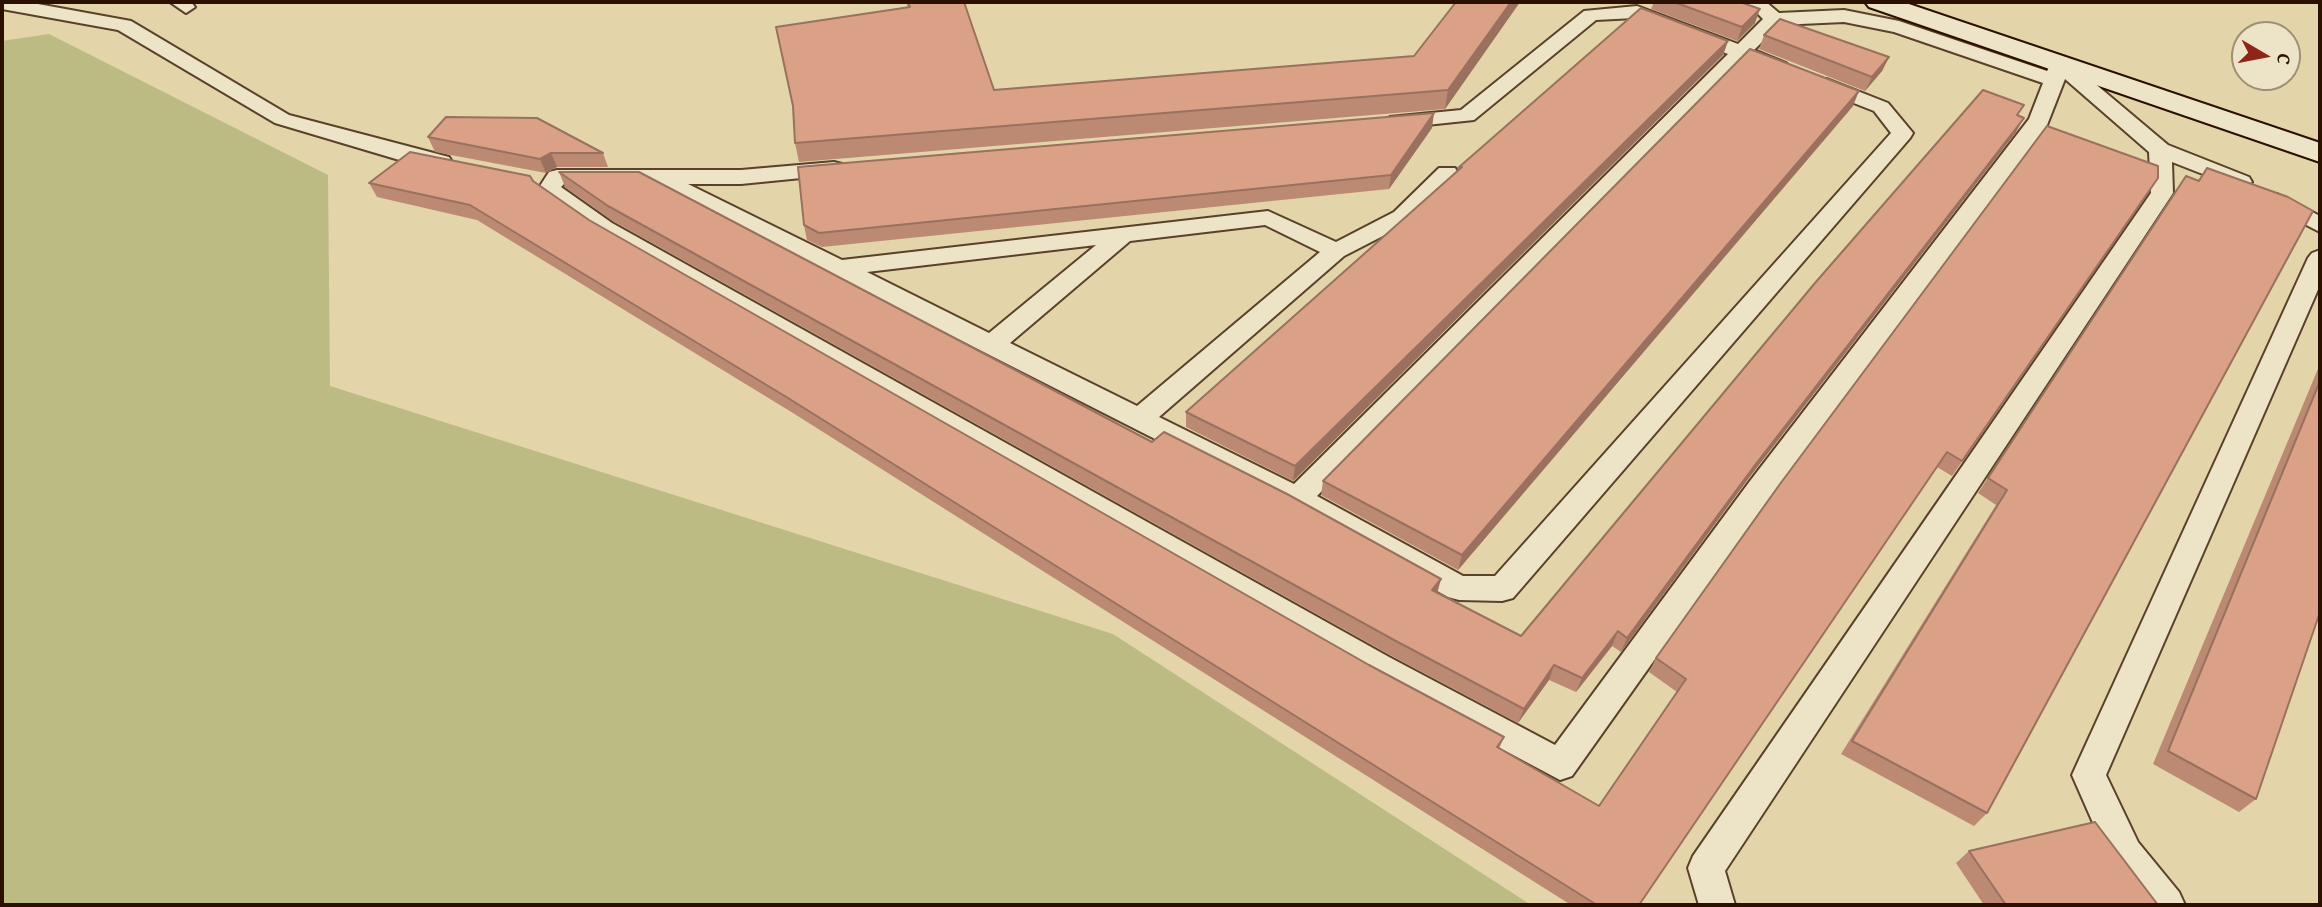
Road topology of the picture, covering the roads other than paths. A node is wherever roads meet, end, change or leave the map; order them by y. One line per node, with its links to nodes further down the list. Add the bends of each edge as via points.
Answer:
1 (1755, 2): 4 (lane)
2 (1878, 2): 6 (main road)
3 (2, 3): 10 (lane, via 124,17 282,118)
4 (1774, 19): 5 (lane); 6 (lane, via 1844,16)
5 (1741, 52): 7 (lane, via 1637,12 1591,15 1467,116); 23 (lane); 23 (lane, via 1881,107 1902,133 1502,589 1459,588)
6 (2058, 72): 8 (lane); 9 (main road); 15 (lane, via 2039,120 1760,489 1560,765 1378,667 604,228 548,189)
7 (1371, 124)
8 (2160, 150): 16 (lane, via 2246,184); 24 (lane, via 2162,193 1706,868)
9 (2320, 153)
10 (459, 166)
11 (863, 167): 13 (lane, via 741,177)
12 (1447, 173): 18 (lane, via 1402,217)
13 (656, 177): 15 (lane, via 557,177); 20 (lane)
14 (526, 179): 15 (lane)
15 (552, 184)
16 (2320, 225)
17 (1123, 235): 18 (lane, via 1268,218); 20 (lane); 21 (lane)
18 (1336, 251): 22 (lane)
19 (2320, 258): 25 (lane, via 2088,775 2125,855)
20 (838, 268): 21 (lane)
21 (991, 345): 22 (lane)
22 (1139, 419): 23 (lane)
23 (1297, 498)
24 (1717, 905)
25 (2166, 905)

